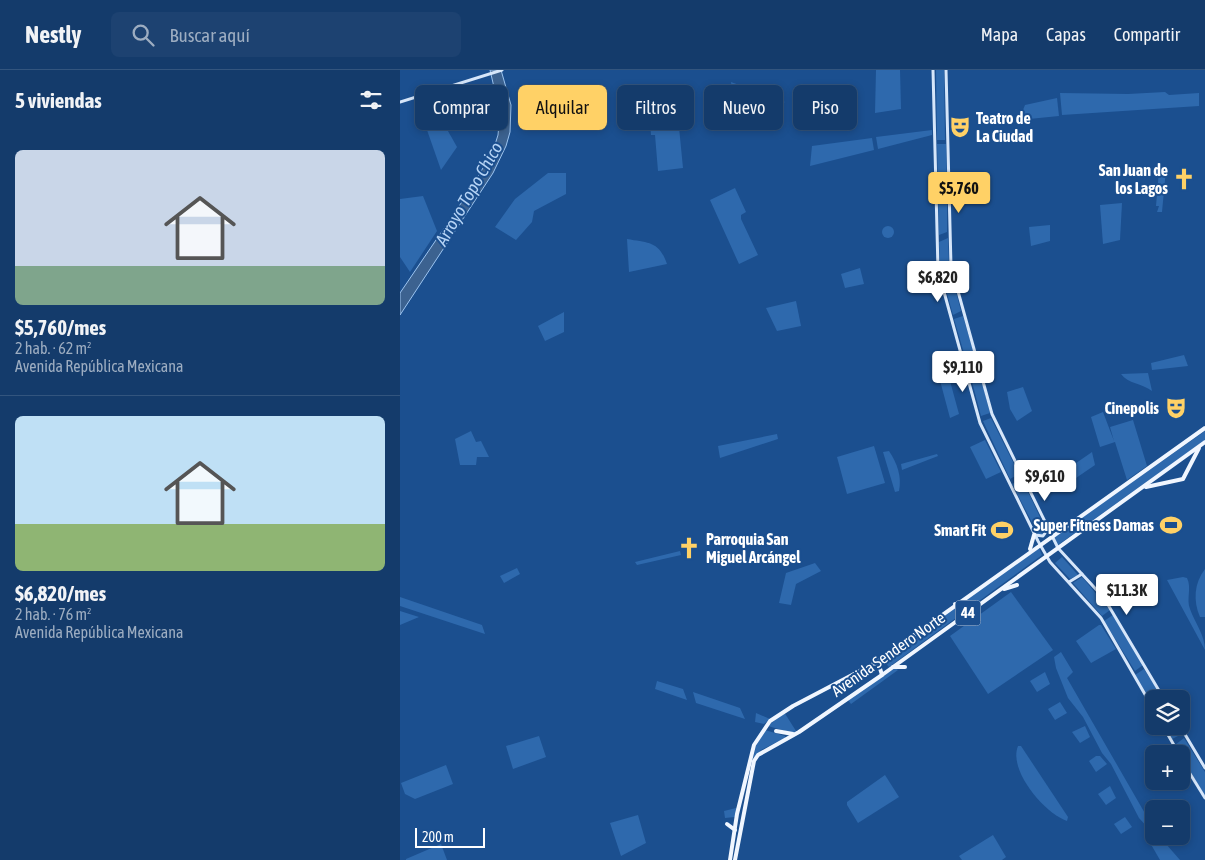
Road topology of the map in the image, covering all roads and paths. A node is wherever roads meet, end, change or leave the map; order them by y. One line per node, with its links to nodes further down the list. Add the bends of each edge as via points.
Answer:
1 (502, 70): 4 (main road)
2 (933, 70): 11 (main road, via 938,270 980,423)
3 (946, 70): 10 (main road, via 952,269 992,414)
4 (489, 72): 5 (main road, via 485,76)
5 (400, 102)
6 (1205, 428): 12 (main road, Avenida Sendero Norte / 44)
7 (1205, 442): 8 (main road, 44)
8 (1200, 446): 9 (main road, 44); 9 (main road, via 1183,479)
9 (1142, 488): 14 (main road, 44)
10 (1048, 528): 11 (main road, via 1043,536); 12 (main road)
11 (1034, 535): 13 (main road); 15 (main road)
12 (1051, 536): 13 (main road, Avenida Sendero Norte / 44); 14 (main road)
13 (1040, 544): 15 (main road, Avenida Sendero Norte / 44); 16 (main road)
14 (1058, 548): 16 (main road, 44); 17 (main road)
15 (1029, 552): 21 (main road, Avenida Sendero Norte / 44)
16 (1047, 556): 18 (main road); 20 (main road, Avenida Sendero Norte / 44)
17 (1082, 574): 18 (main road); 29 (main road, via 1113,612)
18 (1069, 582): 30 (main road, via 1101,618)
19 (1017, 585): 20 (main road)
20 (1000, 590): 22 (main road, Avenida Sendero Norte / 44)
21 (955, 604): 22 (main road, via 961,610); 23 (main road, Avenida Sendero Norte / 44)
22 (958, 620): 25 (main road, Avenida Sendero Norte / 44)
23 (881, 658): 24 (main road, Avenida Sendero Norte / 44); 27 (main road, via 881,664)
24 (875, 663): 28 (main road); 34 (main road, Avenida Sendero Norte / 44, via 776,716 758,736)
25 (894, 667): 26 (main road); 27 (main road, Avenida Sendero Norte / 44)
26 (905, 667)
27 (888, 670): 28 (main road, Avenida Sendero Norte / 44)
28 (882, 674): 31 (main road, Avenida Sendero Norte / 44)
29 (1159, 690)
30 (1145, 694)
31 (810, 725): 32 (main road, via 793,734); 34 (main road, Avenida Sendero Norte / 44, via 758,755)
32 (776, 731)
33 (1185, 735): 35 (main road)
34 (751, 767): 38 (main road, 44); 40 (main road, 44)
35 (1205, 768)
36 (1190, 774): 37 (main road)
37 (1205, 798)
38 (742, 821): 40 (main road); 41 (main road, 44)
39 (727, 824): 40 (main road)
40 (735, 828): 41 (main road); 42 (main road, 44)
41 (737, 849): 43 (main road, 44)
42 (730, 860)
43 (735, 860)

